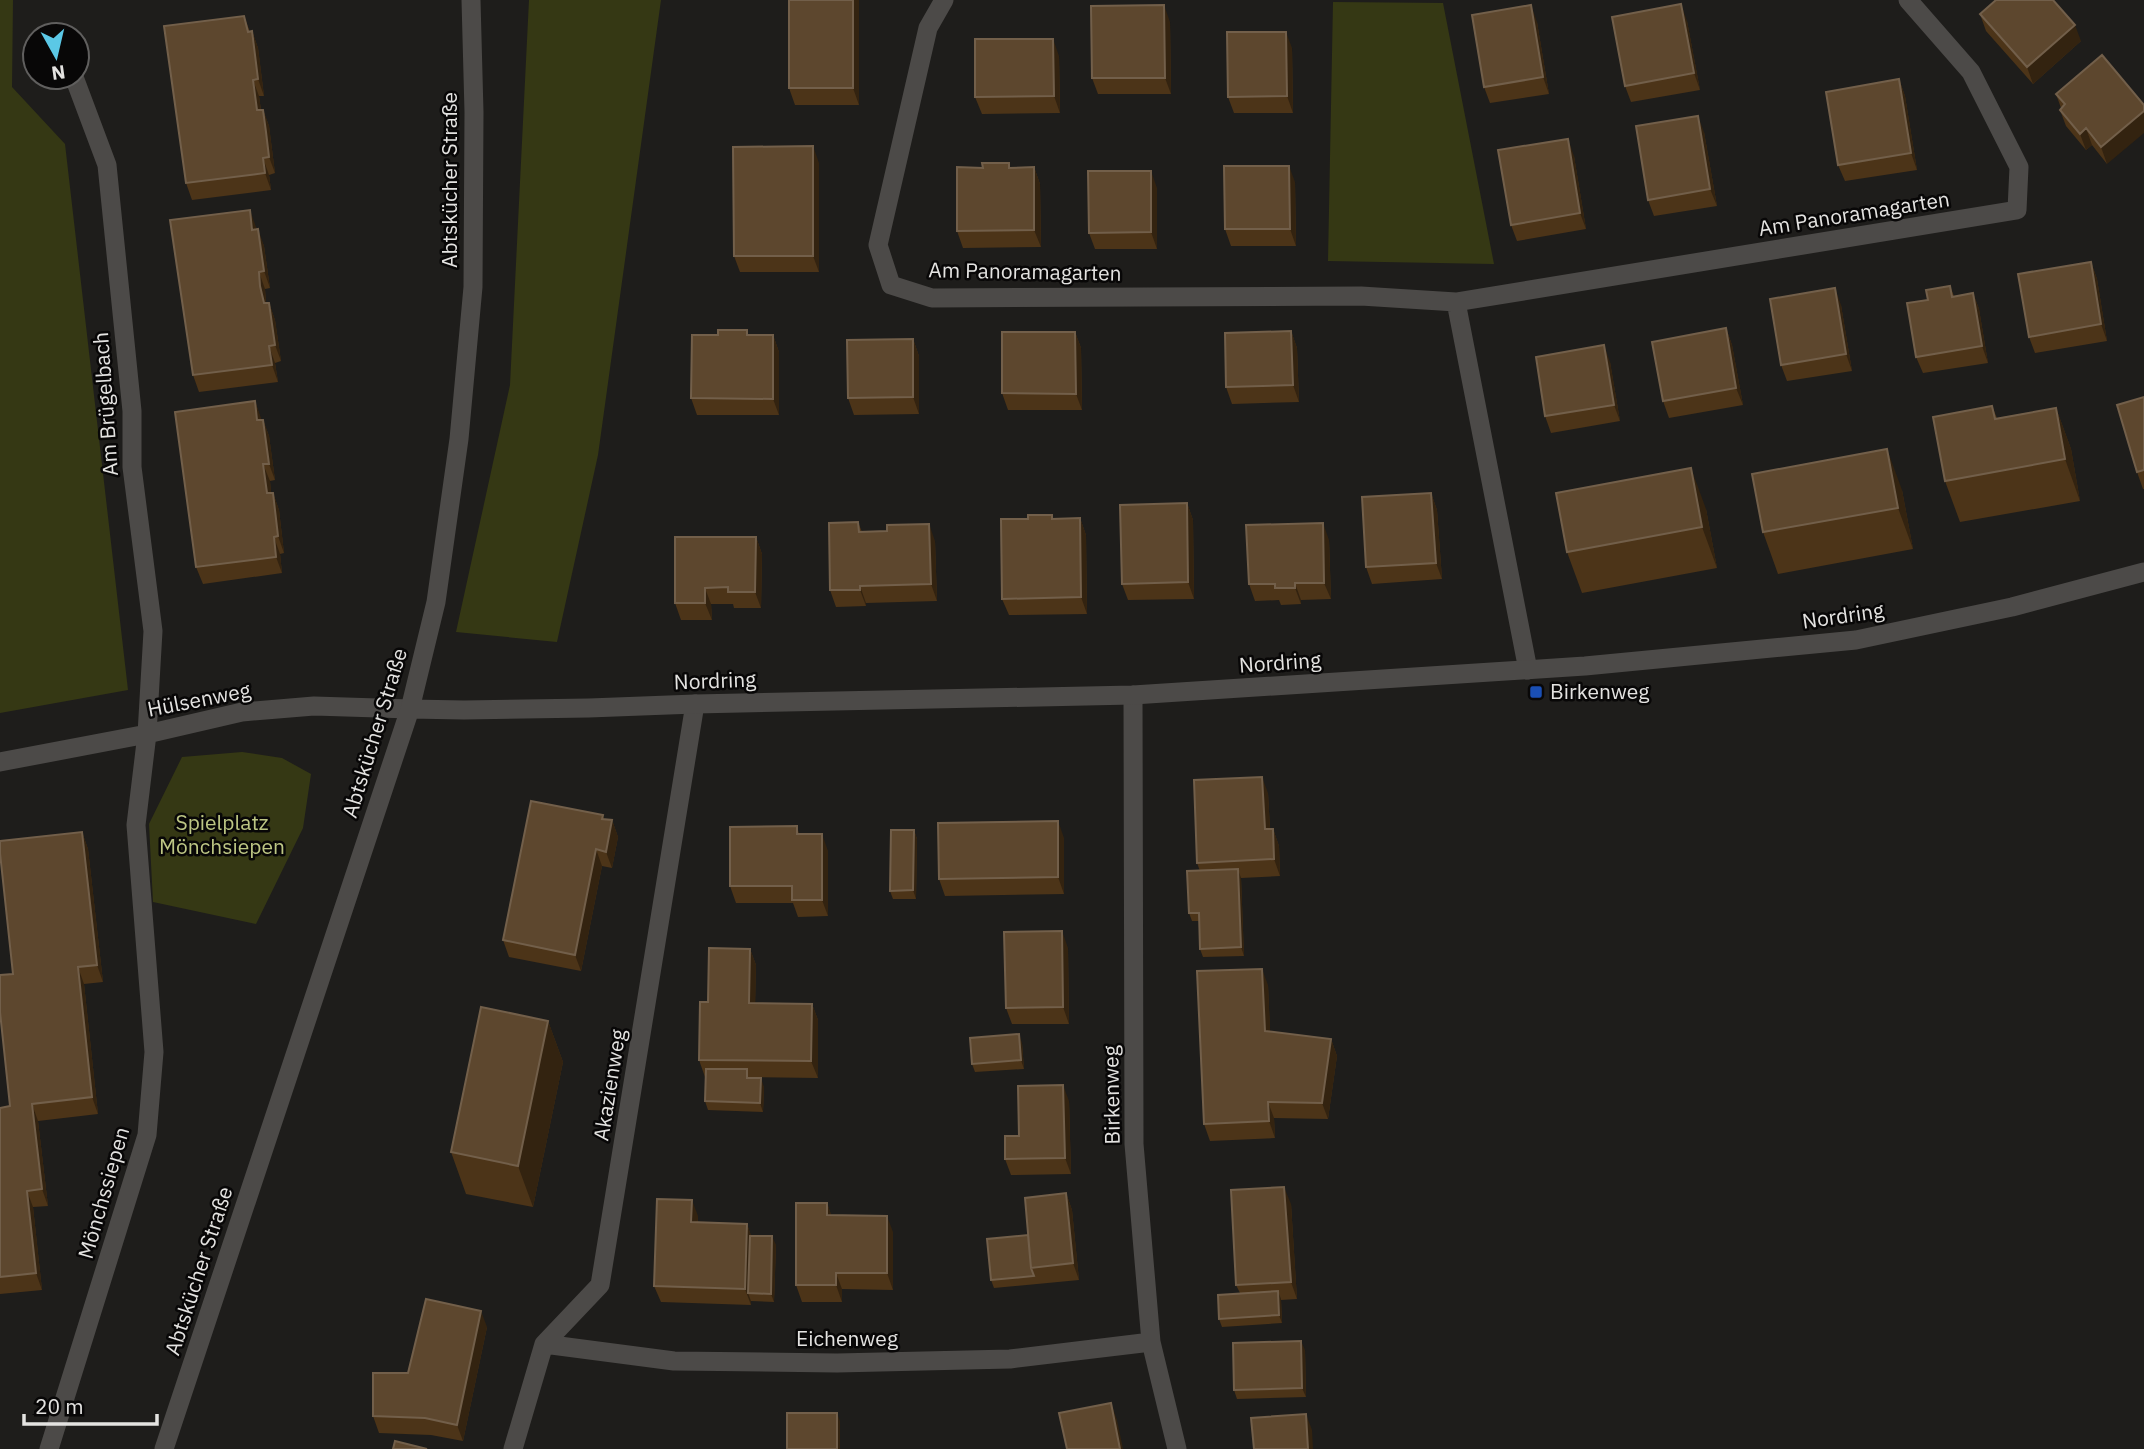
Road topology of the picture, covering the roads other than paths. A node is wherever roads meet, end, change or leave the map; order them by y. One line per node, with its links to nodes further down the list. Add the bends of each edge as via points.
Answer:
1 (471, 0): 10 (street, Abtskücher Straße, via 473,287 459,439 436,602)
2 (944, 0): 5 (street, Am Panoramagarten, via 928,28 878,245 891,285 932,298 1361,296)
3 (1908, 0): 5 (street, Am Panoramagarten, via 1977,84 2019,167 2017,210)
4 (79, 91): 11 (street, Am Brügelbach, via 107,166 132,411 132,467 153,631)
5 (1456, 302): 7 (street)
6 (2144, 572): 7 (street, Nordring, via 2012,607 1856,640)
7 (1528, 670): 8 (street, Nordring)
8 (1133, 695): 9 (street, Nordring); 13 (street, Birkenweg, via 1134,1144)
9 (695, 704): 10 (street, Nordring); 14 (street, Akazienweg, via 600,1285)
10 (410, 709): 11 (street, Hülsenweg, via 314,706 242,712); 16 (street, Abtskücher Straße)
11 (147, 734): 12 (street, Hülsenweg); 15 (street, Mönchssiepen, via 136,825 154,1052 147,1135)
12 (0, 762)
13 (1151, 1342): 14 (street, Eichenweg, via 1010,1359 836,1363 674,1361); 18 (street, Birkenweg)
14 (544, 1344): 17 (street, Akazienweg)
15 (49, 1449)
16 (164, 1449)
17 (513, 1449)
18 (1177, 1449)

